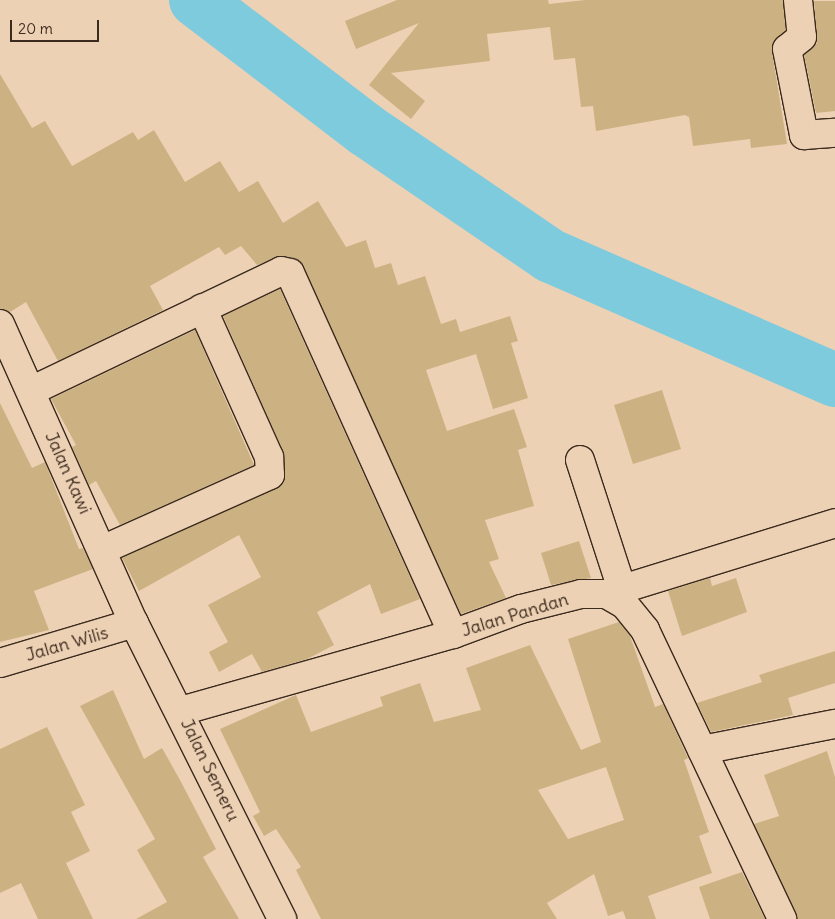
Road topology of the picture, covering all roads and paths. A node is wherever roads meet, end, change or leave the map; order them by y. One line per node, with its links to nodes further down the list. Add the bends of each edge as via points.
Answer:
1 (798, 0): 2 (street, via 802,37 787,48 804,135)
2 (835, 133)
3 (202, 308): 5 (street); 8 (street, via 270,457 270,475 264,482); 11 (street, via 282,271 290,273)
4 (0, 324): 5 (street, Jalan Kawi)
5 (31, 391): 8 (street, Jalan Kawi)
6 (580, 460): 9 (street)
7 (835, 522): 9 (street, Jalan Pandan)
8 (102, 550): 10 (street, Jalan Kawi)
9 (614, 592): 11 (street, Jalan Pandan, via 581,594 521,609); 15 (street, via 645,630)
10 (134, 623): 12 (street, Jalan Wilis); 13 (street, Jalan Semeru)
11 (453, 634): 13 (street, Jalan Pandan)
12 (0, 663)
13 (181, 711): 16 (street, Jalan Semeru)
14 (835, 724): 15 (street)
15 (702, 750): 17 (street)
16 (282, 919)
17 (782, 919)

